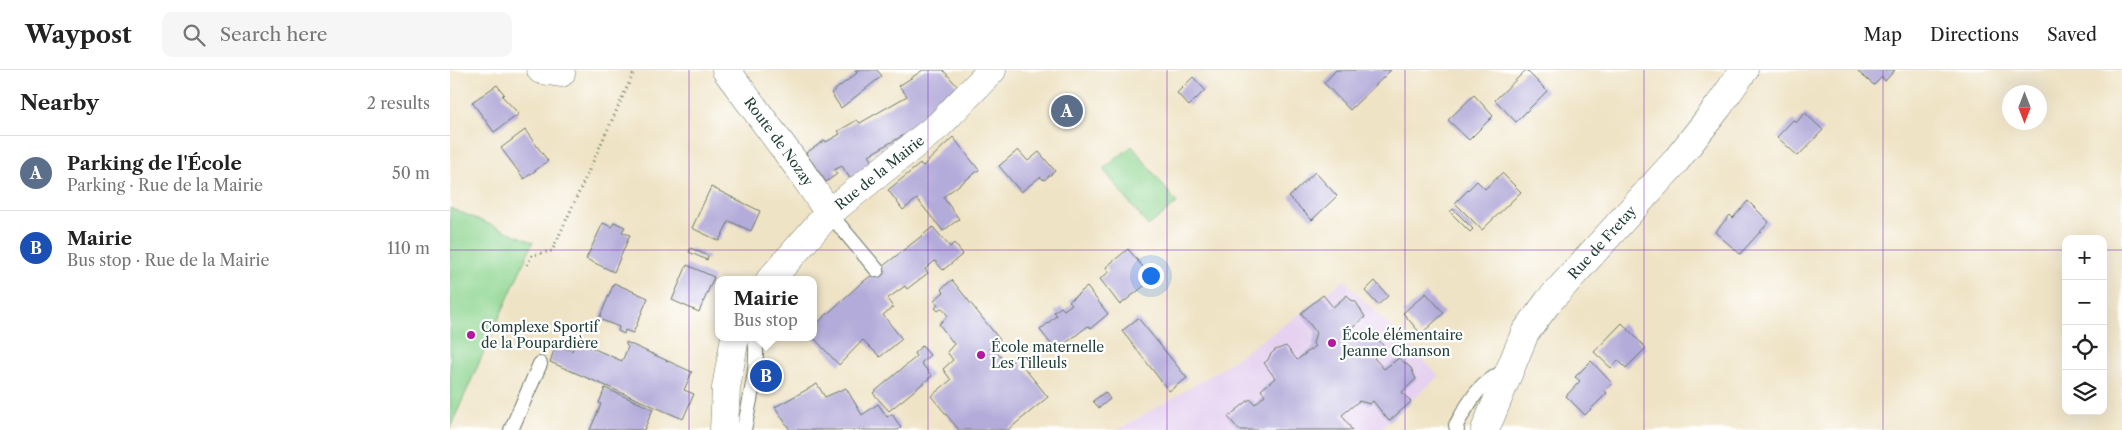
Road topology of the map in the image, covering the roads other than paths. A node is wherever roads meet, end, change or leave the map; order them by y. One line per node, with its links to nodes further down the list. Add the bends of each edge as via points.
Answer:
1 (726, 70): 4 (street, Route de Nozay)
2 (992, 70): 4 (street, Rue de la Mairie, via 938,125)
3 (1744, 70): 10 (street, Rue de Fretay, via 1675,162 1548,302 1525,333)
4 (829, 213): 5 (lane); 6 (street, Rue de la Mairie)
5 (877, 270)
6 (774, 276)
7 (734, 341): 12 (street, via 726,388)
8 (755, 341): 13 (lane, via 754,375)
9 (540, 364): 11 (lane)
10 (1511, 368): 14 (lane, via 1488,380 1472,397 1456,425); 15 (street, Rue de Fretay)
11 (510, 430)
12 (724, 430)
13 (744, 430)
14 (1457, 430)
15 (1485, 430)

